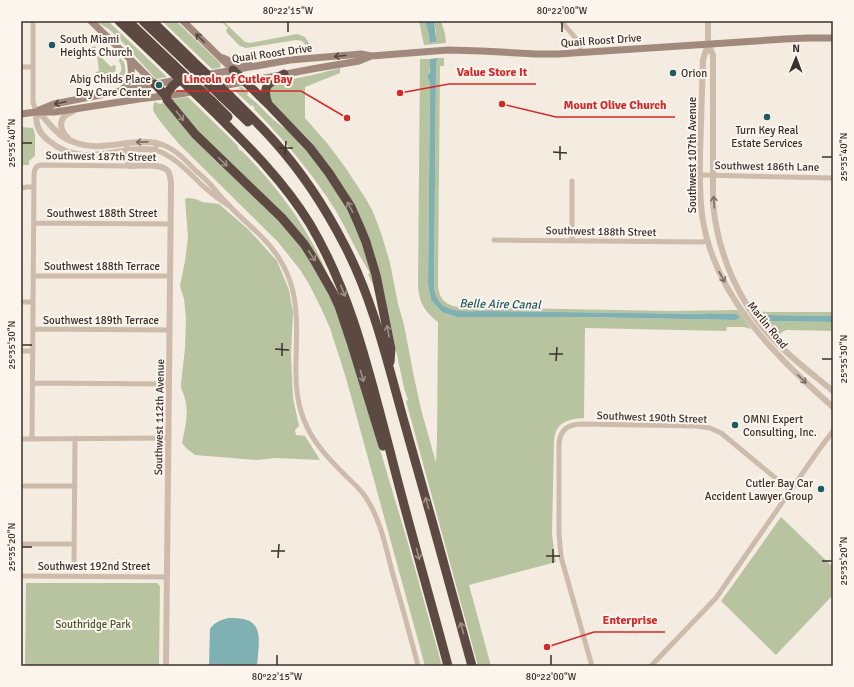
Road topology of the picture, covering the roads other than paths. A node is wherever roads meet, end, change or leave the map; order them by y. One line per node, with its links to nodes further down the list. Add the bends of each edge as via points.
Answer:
1 (33, 21): 20 (street)
2 (92, 21): 15 (main road)
3 (119, 21): 16 (highway)
4 (128, 21): 16 (highway)
5 (143, 21): 17 (highway)
6 (152, 21): 17 (highway)
7 (183, 21): 13 (main road, one-way to 7)
8 (561, 21): 12 (street, via 578,41)
9 (708, 21): 11 (street, Southwest 107th Avenue)
10 (833, 38): 11 (main road, Quail Roost Drive)
11 (708, 44): 12 (main road, Quail Roost Drive); 34 (street, Southwest 107th Avenue, via 703,60); 36 (street, Southwest 107th Avenue, via 713,55)
12 (580, 53): 14 (main road, Quail Roost Drive, via 448,50)
13 (218, 55): 18 (main road, via 234,63); 21 (main road)
14 (371, 56): 18 (main road, Quail Roost Drive, one-way to 18, via 361,54 297,59); 22 (main road, Quail Roost Drive, via 359,61)
15 (130, 58): 25 (main road); 27 (main road, via 131,78)
16 (169, 64): 77 (highway, one-way to 77, bridge, via 209,103 291,196 322,246 347,300)
17 (192, 64): 67 (highway, bridge, via 274,141 330,218 352,261 372,312)
18 (260, 65): 21 (main road, Quail Roost Drive)
19 (21, 67): 20 (street)
20 (33, 67): 33 (street, via 33,102)
21 (233, 70): 23 (main road, Quail Roost Drive); 24 (highway); 26 (main road, via 229,78)
22 (284, 74): 24 (main road, Quail Roost Drive); 30 (highway, via 267,85 265,94)
23 (182, 79): 25 (main road, Quail Roost Drive); 29 (highway, via 170,88)
24 (245, 82): 26 (main road, Quail Roost Drive); 30 (highway)
25 (155, 84): 27 (main road, Quail Roost Drive); 29 (highway)
26 (215, 88): 29 (main road, Quail Roost Drive)
27 (122, 90): 28 (main road, Quail Roost Drive)
28 (112, 92): 31 (main road, via 111,98); 33 (main road, Quail Roost Drive, one-way to 33, via 54,104)
29 (166, 96): 31 (main road, Quail Roost Drive); 77 (highway, one-way to 77, via 195,134 282,218 318,266 339,306 381,444)
30 (268, 104): 67 (highway, one-way to 30, via 391,349 380,292 372,258 359,225 323,164)
31 (99, 105): 32 (main road, Quail Roost Drive)
32 (79, 108): 33 (main road, Quail Roost Drive); 37 (street, via 66,115 62,124 62,131)
33 (36, 112): 35 (main road, Quail Roost Drive); 37 (street, via 60,136); 40 (street, via 37,127 61,149 87,155)
34 (701, 113): 36 (street); 46 (street, Southwest 107th Avenue)
35 (21, 114)
36 (713, 114): 47 (street, Southwest 107th Avenue)
37 (72, 141): 38 (street, via 88,146)
38 (127, 142): 39 (street, one-way to 38); 40 (street)
39 (157, 143): 41 (street); 42 (street)
40 (128, 150): 41 (street); 44 (street)
41 (155, 150): 43 (street)
42 (179, 154): 43 (street); 52 (street)
43 (175, 160): 52 (street)
44 (129, 166): 45 (street, Southwest 187th Street, via 157,166); 50 (street, Southwest 187th Street, via 41,165 36,167 34,173)
45 (166, 169): 54 (street, Southwest 112th Avenue, via 171,184)
46 (700, 175): 47 (street, Southwest 186th Lane); 58 (street, Southwest 107th Avenue, via 700,198)
47 (713, 175): 48 (street, Southwest 186th Lane); 56 (street, Southwest 107th Avenue, one-way to 47, via 714,210)
48 (833, 178)
49 (572, 181): 57 (street)
50 (34, 187): 51 (street); 53 (street)
51 (21, 188)
52 (228, 206): 87 (street, via 269,245 286,272 296,308 296,384 302,413 315,442 360,490 372,508)
53 (34, 223): 54 (street, Southwest 188th Street); 59 (street)
54 (170, 224): 60 (street, Southwest 112th Avenue)
55 (494, 240): 57 (street, Southwest 188th Street)
56 (719, 240): 58 (street); 70 (street, Marlin Road, via 732,277 759,322 780,346)
57 (572, 241): 58 (street, Southwest 188th Street)
58 (707, 242): 71 (street, Marlin Road, one-way to 71, via 723,280 758,332 806,383)
59 (34, 276): 60 (street, Southwest 188th Terrace); 62 (street)
60 (170, 276): 64 (street, Southwest 112th Avenue)
61 (21, 302): 62 (street)
62 (33, 302): 63 (street)
63 (33, 329): 64 (street, Southwest 189th Terrace); 66 (street)
64 (170, 330): 69 (street, Southwest 112th Avenue)
65 (21, 351): 66 (street)
66 (33, 351): 68 (street)
67 (390, 370): 89 (highway, one-way to 67)
68 (32, 383): 69 (street); 76 (street)
69 (169, 384): 74 (street, Southwest 112th Avenue)
70 (833, 391)
71 (833, 407)
72 (833, 431): 80 (street)
73 (75, 438): 74 (street); 76 (street); 79 (street)
74 (169, 438): 85 (street, Southwest 112th Avenue)
75 (21, 439): 76 (street)
76 (32, 439)
77 (392, 462): 88 (highway, one-way to 88)
78 (21, 486): 79 (street)
79 (75, 486): 82 (street)
80 (790, 490): 90 (street, Southwest 190th Street, via 724,435 710,428 580,424 565,429 559,444 561,556); 91 (street, via 716,598)
81 (21, 544): 82 (street)
82 (74, 544): 83 (street)
83 (74, 565)
84 (21, 576): 85 (street, Southwest 192nd Street)
85 (168, 576): 86 (street, Southwest 112th Avenue)
86 (166, 666)
87 (418, 666)
88 (448, 666)
89 (472, 666)
90 (592, 666)
91 (651, 666)

